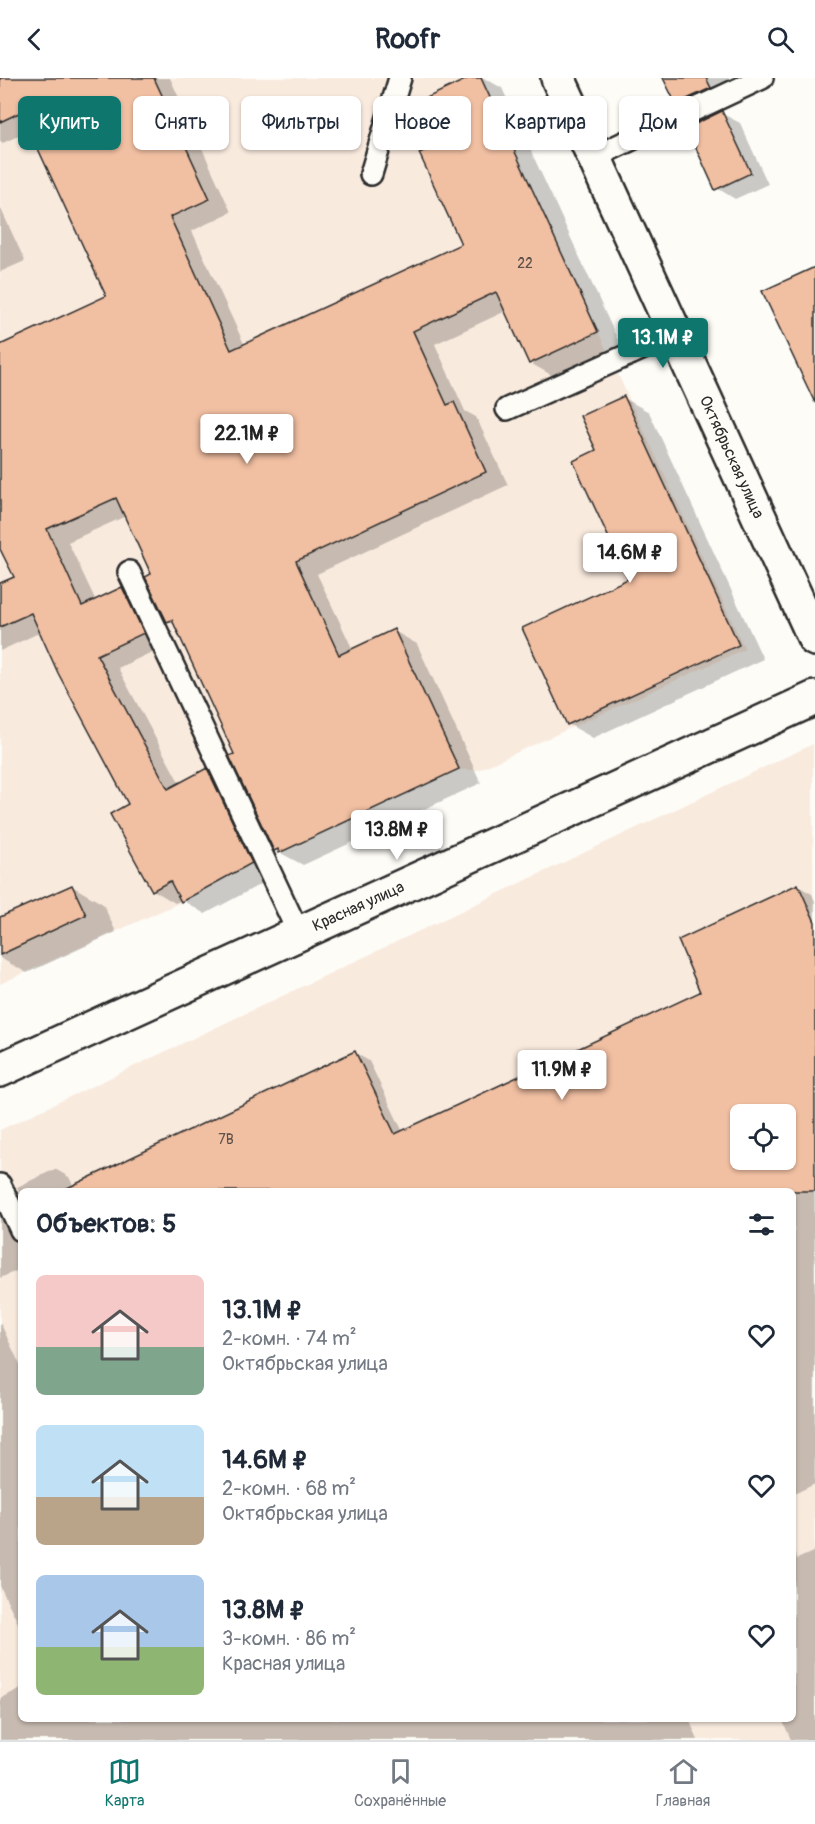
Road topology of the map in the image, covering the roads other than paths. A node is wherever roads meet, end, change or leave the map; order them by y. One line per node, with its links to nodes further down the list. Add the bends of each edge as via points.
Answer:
1 (400, 78): 5 (lane)
2 (558, 78): 4 (street, Октябрьская улица)
3 (762, 78): 4 (lane)
4 (594, 157): 6 (street, Октябрьская улица)
5 (371, 174)
6 (675, 334): 7 (lane); 9 (street, Октябрьская улица)
7 (507, 410)
8 (129, 572): 11 (lane)
9 (815, 639)
10 (815, 698): 11 (street, Красная улица)
11 (299, 934): 12 (street, Красная улица)
12 (0, 1070)
13 (0, 1185): 14 (lane)
14 (18, 1224)

